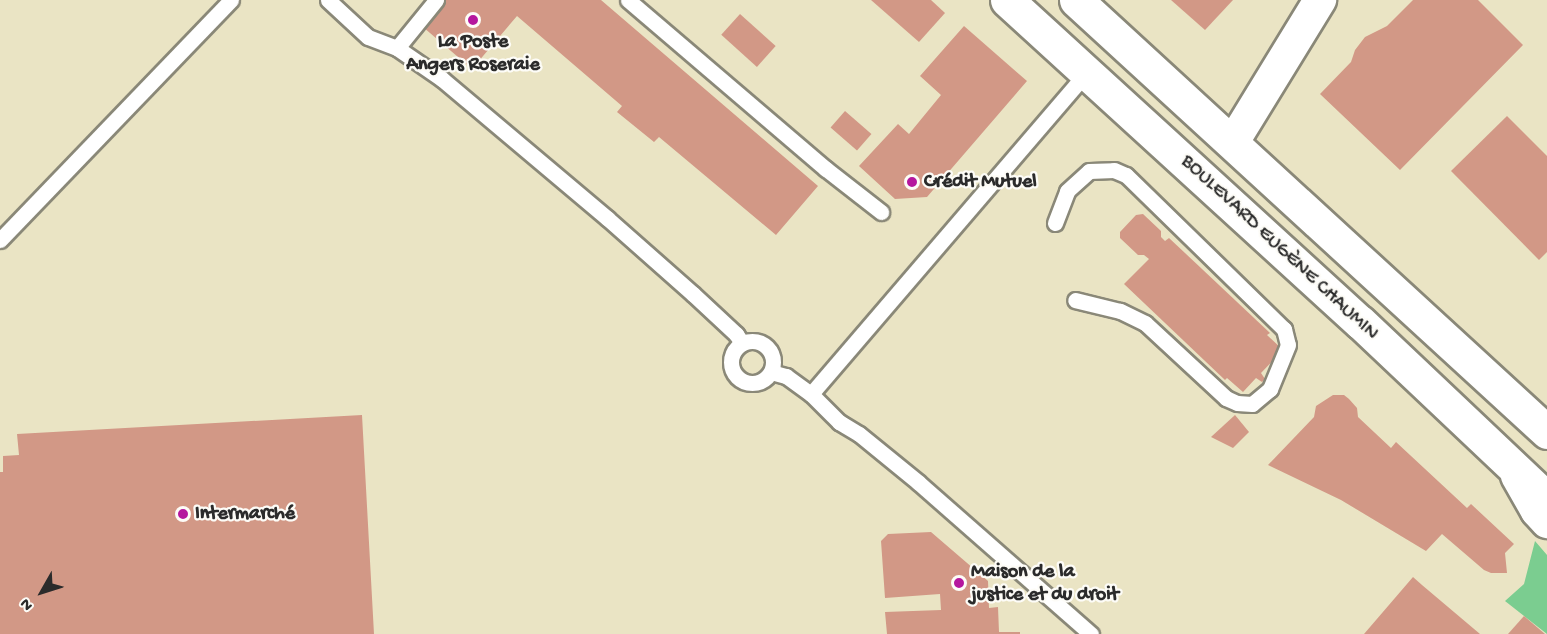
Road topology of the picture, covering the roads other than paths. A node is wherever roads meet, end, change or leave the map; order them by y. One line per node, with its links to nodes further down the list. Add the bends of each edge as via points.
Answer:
1 (231, 0): 13 (lane)
2 (328, 0): 8 (lane, via 368,37)
3 (436, 0): 8 (lane)
4 (628, 0): 11 (lane)
5 (1007, 0): 9 (main road, BOULEVARD EUGÈNE CHAUMIN)
6 (1076, 0): 10 (main road)
7 (1320, 0): 10 (street)
8 (397, 48): 15 (lane, via 442,79 607,218)
9 (1087, 72): 17 (lane); 19 (main road, BOULEVARD EUGÈNE CHAUMIN)
10 (1233, 142): 18 (main road)
11 (881, 212)
12 (1055, 223): 14 (lane, via 1067,191 1089,171 1114,170 1126,175 1284,329 1288,345 1269,389 1252,404 1237,403 1226,398 1145,323 1120,311)
13 (0, 240)
14 (1075, 300)
15 (742, 343): 16 (lane, via 753,340 768,348 773,360); 16 (lane, via 731,357 731,369 737,378 757,383)
16 (771, 372): 17 (lane, via 786,376)
17 (811, 394): 22 (lane)
18 (1547, 432)
19 (1512, 467): 20 (main road, BOULEVARD EUGÈNE CHAUMIN); 21 (street)
20 (1547, 499)
21 (1547, 522)
22 (1090, 634)

